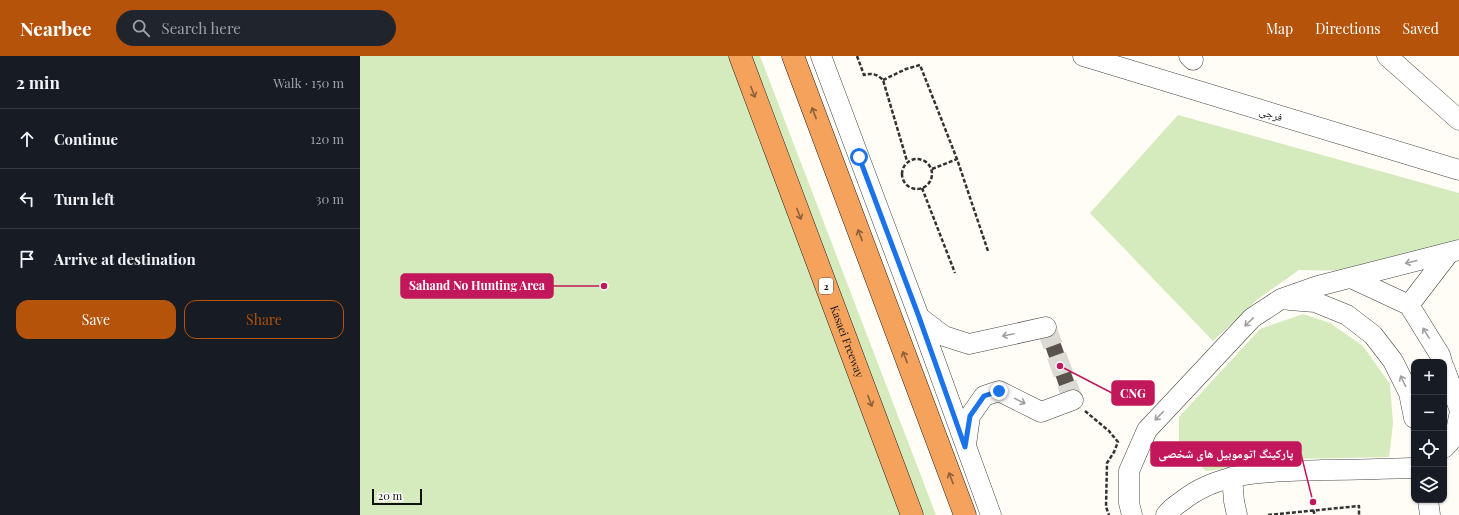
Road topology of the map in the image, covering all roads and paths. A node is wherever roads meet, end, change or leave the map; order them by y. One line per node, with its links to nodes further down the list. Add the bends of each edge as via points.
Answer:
1 (740, 56): 35 (highway, Kasaei Freeway / 2, one-way to 35)
2 (793, 56): 36 (highway, one-way to 2)
3 (821, 56): 20 (street)
4 (857, 56): 7 (path, via 864,75 872,73)
5 (1083, 56): 12 (street, فرجی)
6 (1387, 56): 8 (street)
7 (883, 80): 9 (path, via 920,65); 10 (path)
8 (1459, 120)
9 (956, 159): 11 (path); 14 (path)
10 (907, 161): 11 (path, via 914,158 928,162); 13 (path, via 901,173 906,185 915,189)
11 (932, 169): 13 (path, via 932,180)
12 (1459, 170)
13 (922, 188): 16 (path)
14 (988, 251)
15 (1454, 251): 17 (street, one-way to 17); 19 (street)
16 (955, 273)
17 (1351, 278): 18 (street); 19 (street)
18 (1281, 299): 25 (street, one-way to 18, via 1409,393 1393,361 1373,335 1347,315 1315,302); 39 (street, one-way to 39, via 1252,318 1147,430 1129,471 1129,503)
19 (1409, 306): 22 (street, one-way to 19)
20 (919, 317): 21 (street, one-way to 20, via 969,344 944,336); 29 (street)
21 (1046, 327)
22 (1441, 359)
23 (1447, 375): 26 (street)
24 (1073, 400): 29 (street, one-way to 24, via 970,416 984,396 999,391 1041,412); 38 (path, via 1118,442 1107,463 1106,507)
25 (1411, 403)
26 (1459, 408)
27 (1459, 416): 28 (street, via 1455,436)
28 (1447, 445)
29 (965, 447): 37 (street)
30 (1411, 468): 31 (street, via 1262,472)
31 (1232, 477): 40 (street, via 1211,483 1192,493); 41 (street)
32 (1428, 503): 45 (street)
33 (1313, 510): 34 (path); 43 (path); 44 (path, via 1359,506)
34 (1278, 514): 42 (path)
35 (912, 515)
36 (965, 515)
37 (991, 515)
38 (1109, 515)
39 (1132, 515)
40 (1166, 515)
41 (1237, 515)
42 (1268, 515)
43 (1315, 515)
44 (1359, 515)
45 (1430, 515)

